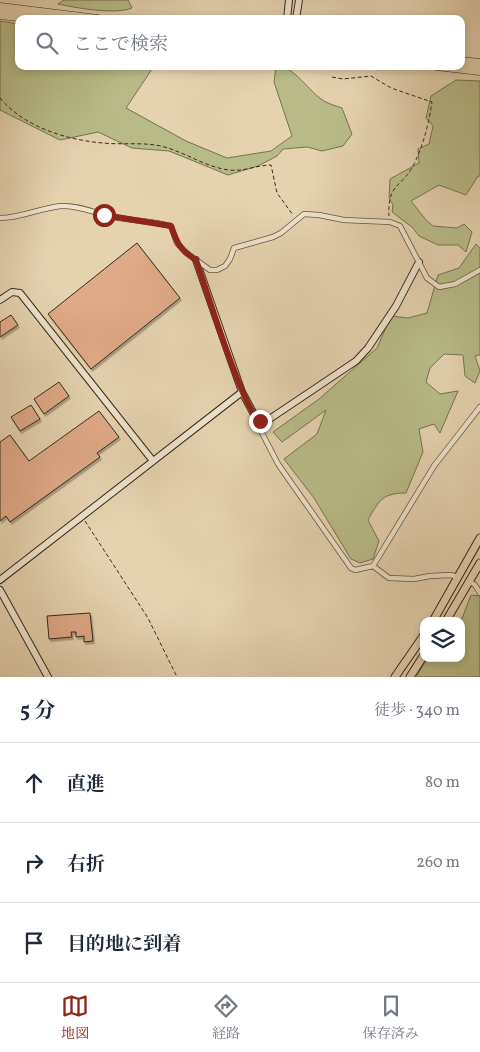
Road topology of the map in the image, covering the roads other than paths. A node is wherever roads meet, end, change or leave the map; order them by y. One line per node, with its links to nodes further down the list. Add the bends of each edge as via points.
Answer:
1 (289, 0): 6 (street)
2 (299, 0): 7 (street)
3 (0, 7): 5 (highway)
4 (0, 15): 8 (highway)
5 (65, 15)
6 (287, 15)
7 (297, 15)
8 (15, 17)
9 (465, 61): 10 (highway)
10 (480, 63)
11 (465, 69): 12 (highway)
12 (480, 71)
13 (0, 218): 14 (street, via 59,206 76,206 113,217 161,223 171,226 177,243)
14 (196, 260): 15 (street, via 210,270 217,270 225,266 234,248 273,237 304,214 389,222 400,226); 18 (street)
15 (419, 262): 16 (street, via 427,278 439,287 455,284); 20 (street, via 396,306 356,361 268,420)
16 (480, 270)
17 (0, 300): 21 (street, via 12,292 20,293)
18 (242, 392): 20 (street); 21 (street)
19 (480, 408): 24 (street, via 434,466)
20 (260, 421): 24 (street, via 261,431 278,464 351,568)
21 (153, 461): 26 (street)
22 (480, 538): 25 (main road)
23 (480, 563): 27 (main road)
24 (374, 566): 25 (street, via 389,578)
25 (459, 577): 30 (main road)
26 (0, 580)
27 (470, 581): 29 (street); 31 (main road)
28 (0, 590): 34 (street)
29 (480, 593)
30 (435, 617)
31 (448, 617)
32 (420, 641): 35 (main road)
33 (420, 661): 36 (main road)
34 (48, 677)
35 (395, 677)
36 (410, 677)

